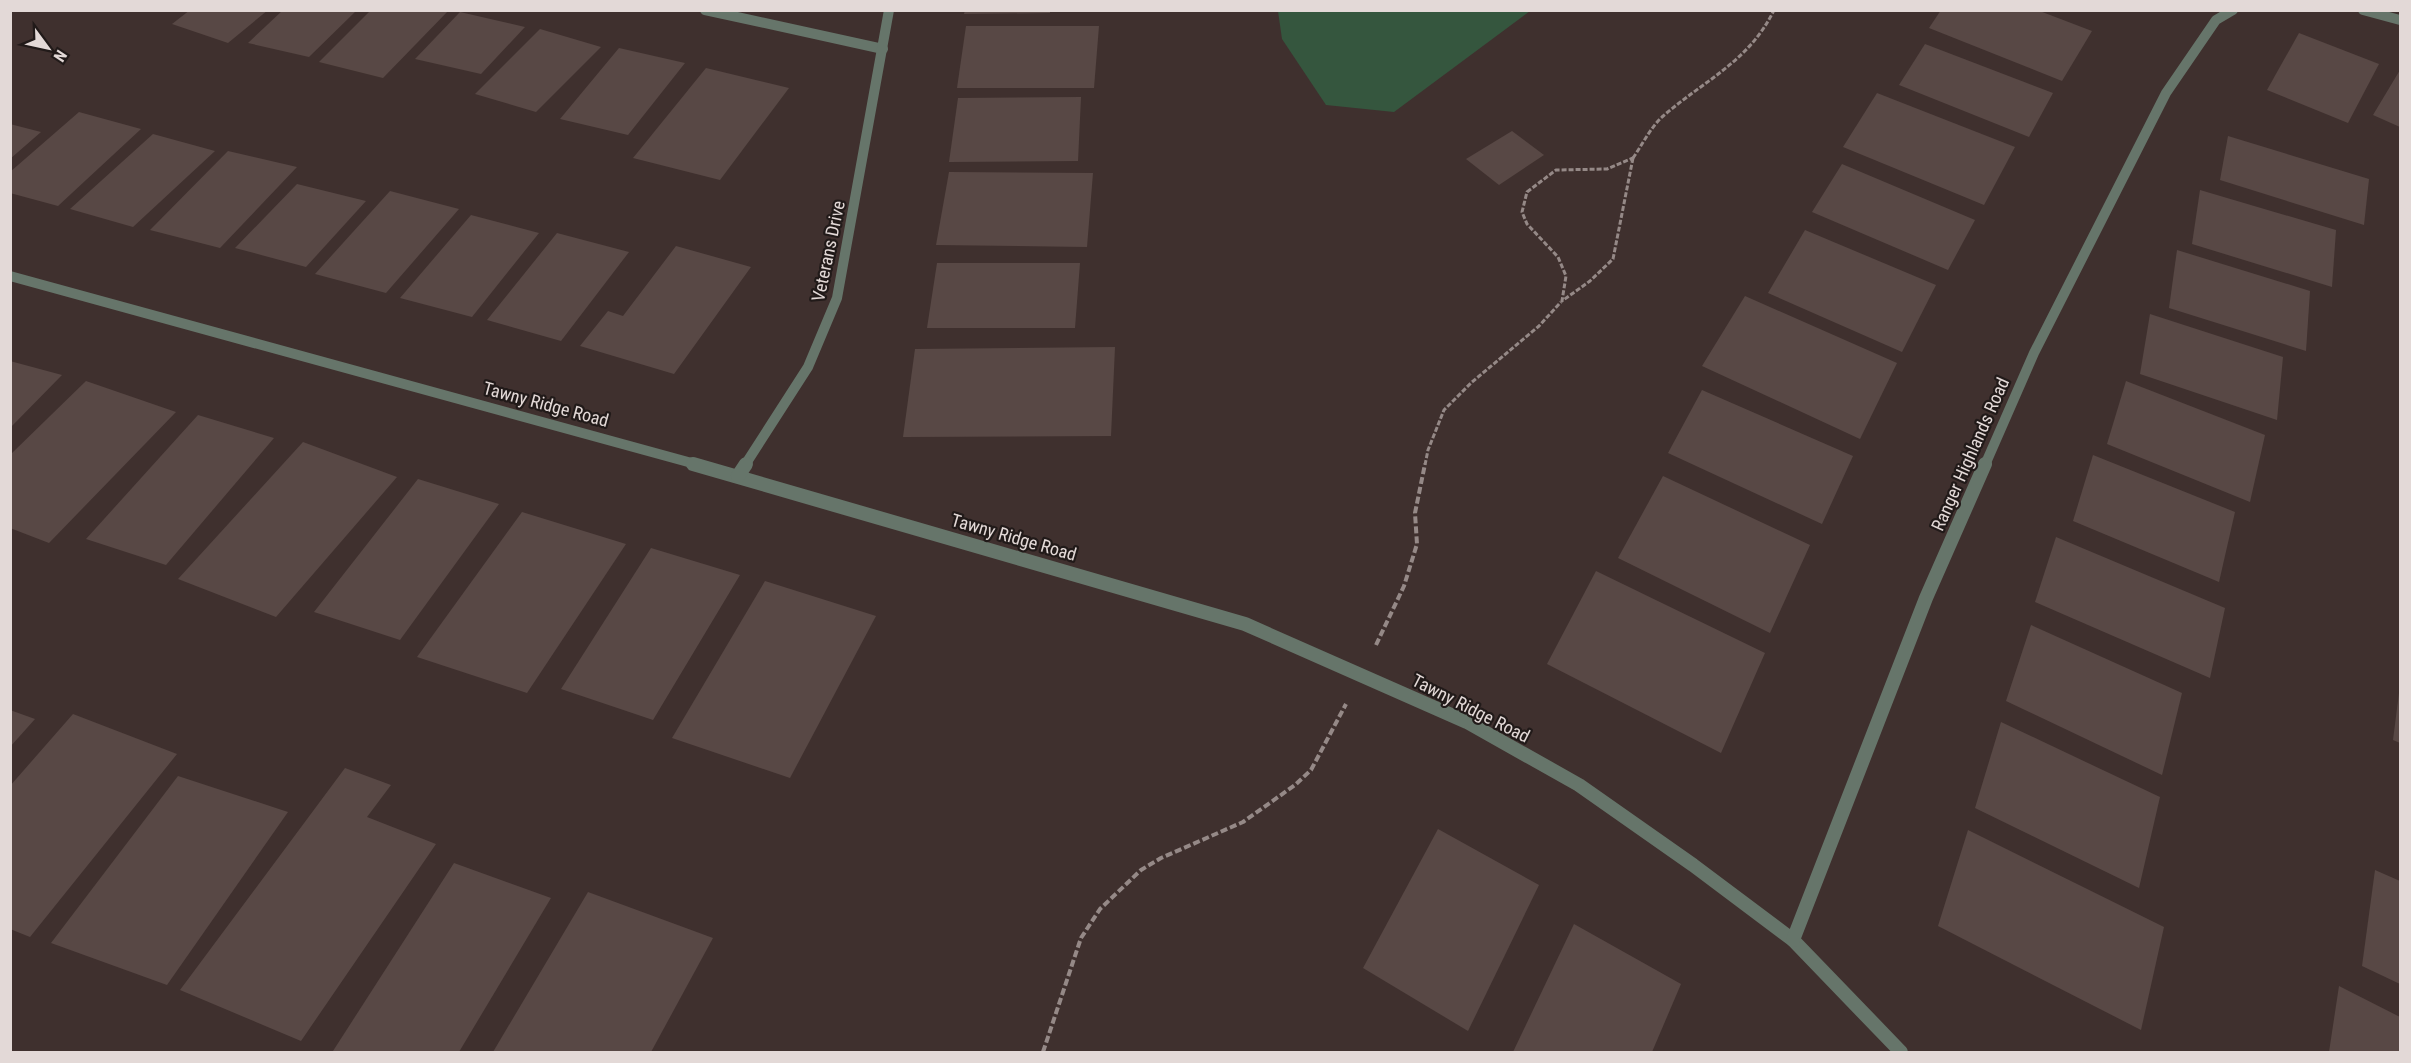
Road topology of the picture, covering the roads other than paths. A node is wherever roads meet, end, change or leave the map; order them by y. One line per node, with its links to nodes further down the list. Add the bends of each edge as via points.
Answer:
1 (705, 10): 6 (street)
2 (889, 10): 6 (street, Veterans Drive)
3 (2233, 10): 9 (street, Ranger Highlands Road, via 2216,20 2166,93 2034,353 1926,598)
4 (2363, 10): 5 (street)
5 (2400, 20)
6 (882, 49): 8 (street, Veterans Drive, via 837,298 808,367)
7 (10, 276): 8 (street, Tawny Ridge Road)
8 (738, 476): 9 (street, Tawny Ridge Road, via 1245,624 1467,722 1579,785)
9 (1793, 940): 10 (street, Tawny Ridge Road)
10 (1901, 1053)

